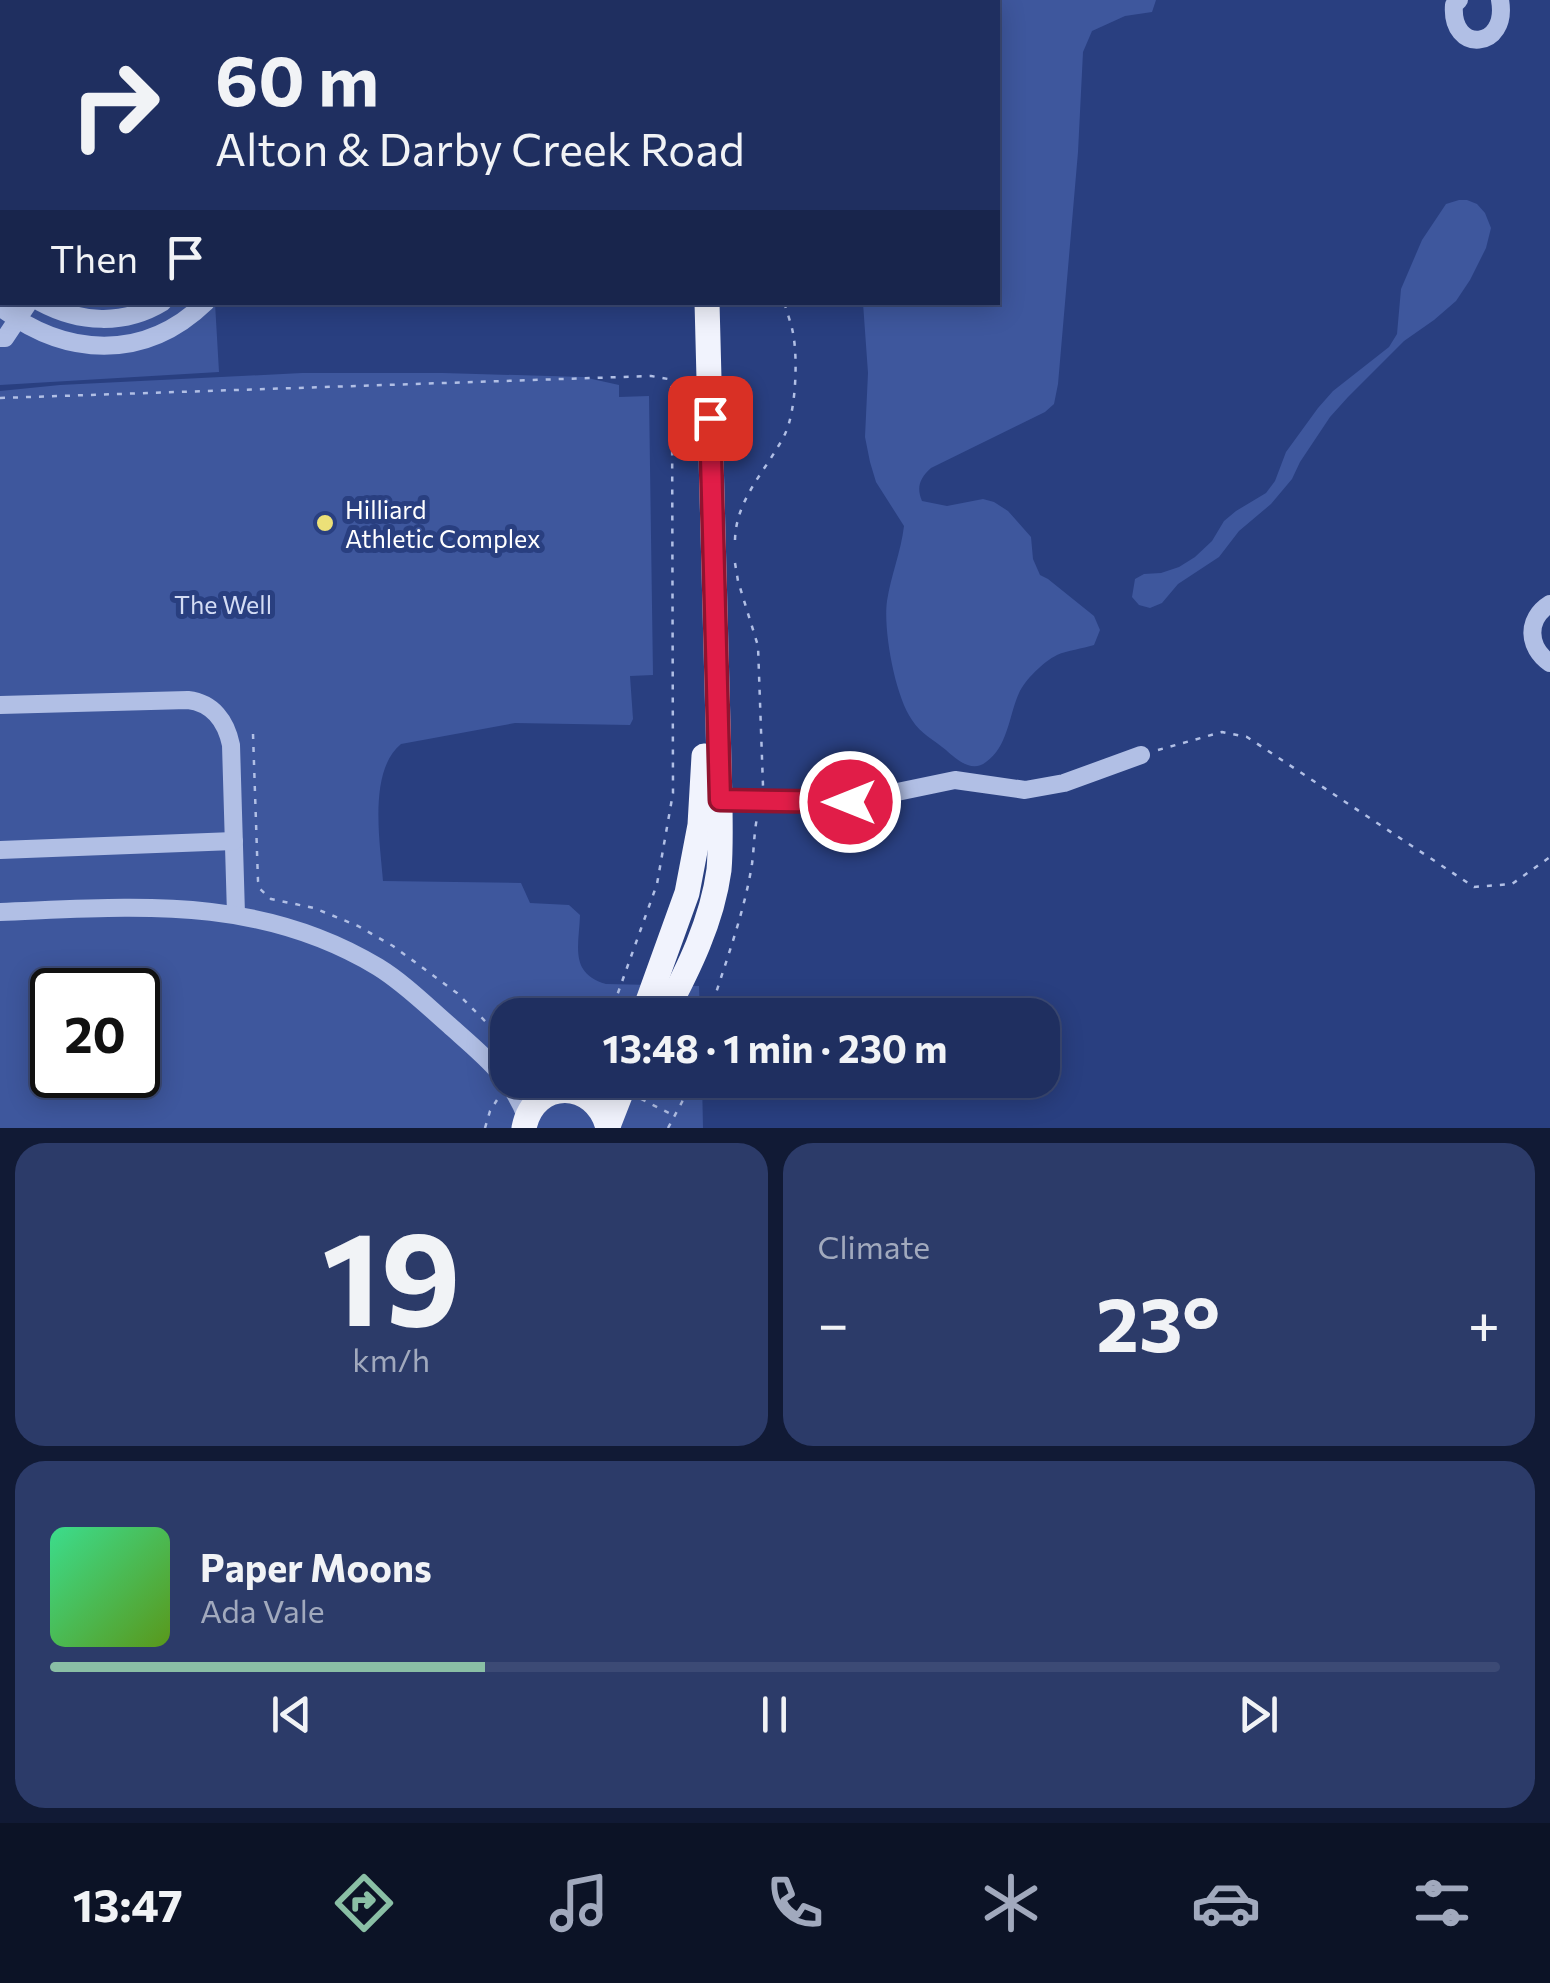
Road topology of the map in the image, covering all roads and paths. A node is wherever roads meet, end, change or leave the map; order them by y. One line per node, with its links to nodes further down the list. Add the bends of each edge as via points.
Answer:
1 (1460, 0): 2 (street, via 1453,16 1460,32 1480,40 1499,24)
2 (1500, 0)
3 (27, 305): 10 (street)
4 (47, 305): 5 (street, via 103,320)
5 (157, 305)
6 (203, 305): 10 (street, via 163,333 115,345 58,340)
7 (706, 305): 16 (main road)
8 (785, 305): 13 (path, via 793,334 792,411 742,504)
9 (0, 307): 10 (street)
10 (17, 320): 11 (street)
11 (0, 338)
12 (0, 398): 28 (path, via 668,379 673,793 656,884)
13 (735, 540)
14 (734, 556): 22 (path, via 758,646)
15 (1550, 604): 17 (street, via 1536,616 1531,637)
16 (715, 611): 21 (main road); 29 (main road, via 700,824 687,893)
17 (1550, 663)
18 (0, 706): 23 (street, via 188,700 212,708 231,745)
19 (253, 734): 32 (path, via 258,881 264,895 336,916 392,946)
20 (1141, 755): 22 (street, via 1025,790 955,780 850,802); 25 (path, via 1222,732 1247,738 1474,887 1512,884)
21 (720, 800): 22 (street); 30 (main road, via 719,869 710,911)
22 (763, 801): 31 (path, via 737,928)
23 (234, 841): 24 (street); 27 (street)
24 (0, 850)
25 (1550, 858)
26 (0, 912): 27 (street, via 140,907)
27 (236, 914): 33 (street, via 319,938 378,968)
28 (616, 998)
29 (649, 998)
30 (672, 998)
31 (714, 998)
32 (490, 1026)
33 (488, 1060): 41 (street, via 512,1090)
34 (501, 1098): 43 (path)
35 (541, 1098): 41 (main road)
36 (590, 1098): 42 (main road)
37 (618, 1098): 42 (main road)
38 (646, 1098): 40 (path)
39 (682, 1098): 40 (path)
40 (675, 1116): 44 (path)
41 (525, 1123)
42 (608, 1127)
43 (485, 1128)
44 (668, 1128)

